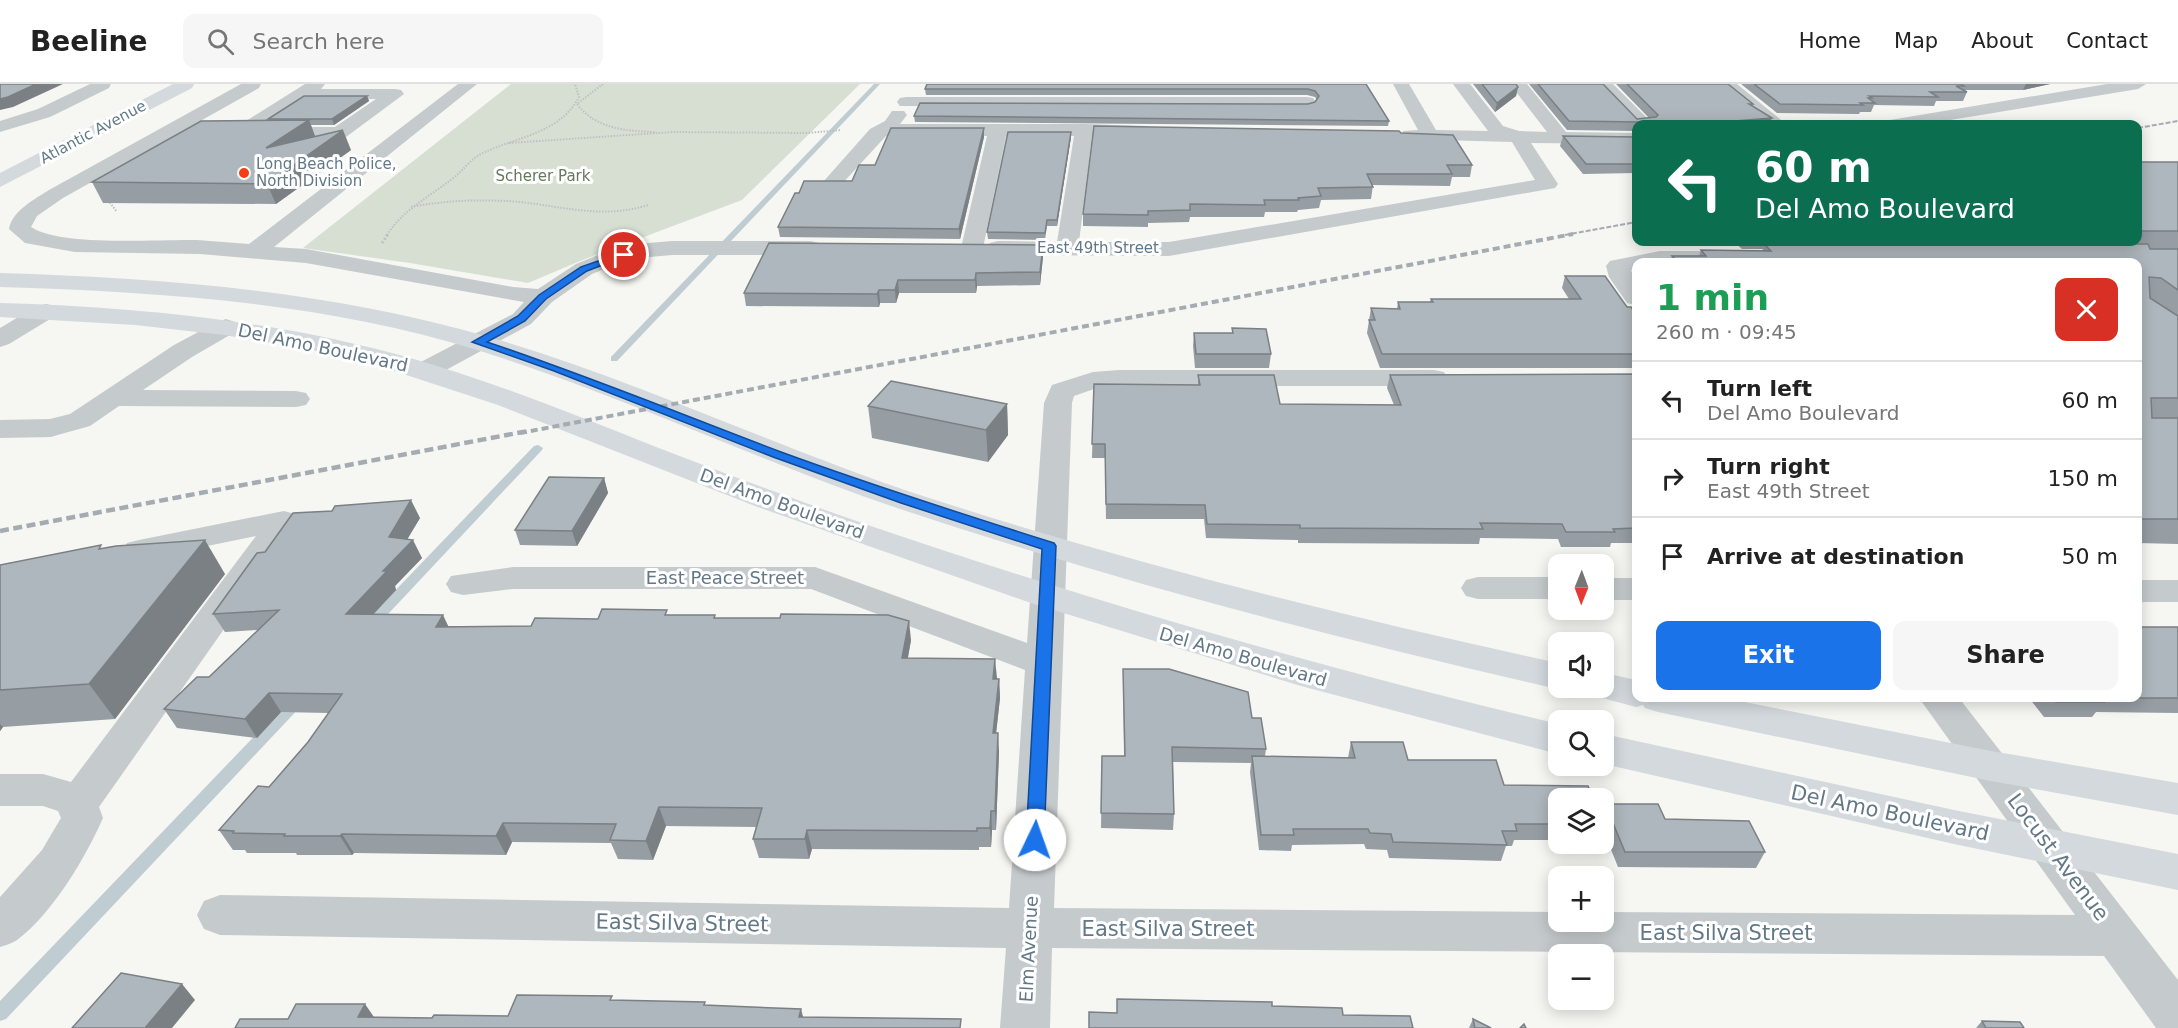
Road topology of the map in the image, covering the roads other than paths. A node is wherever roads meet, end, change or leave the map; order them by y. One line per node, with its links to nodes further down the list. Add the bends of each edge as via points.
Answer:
1 (103, 84): 25 (street, via 44,113)
2 (149, 84): 18 (main road, Atlantic Avenue)
3 (186, 84): 35 (main road, Atlantic Avenue)
4 (253, 84): 41 (street, via 56,194 30,212 20,229 33,238 75,245)
5 (317, 84): 16 (street)
6 (470, 84): 41 (street)
7 (919, 84): 19 (street)
8 (1298, 84): 20 (street)
9 (1401, 84): 31 (street)
10 (1461, 84): 32 (street, via 1497,130)
11 (1518, 84): 33 (street)
12 (1603, 84): 21 (street)
13 (1725, 84): 22 (street)
14 (2043, 84): 17 (street)
15 (2138, 84): 17 (street)
16 (302, 94): 16 (street, via 242,132 339,133 395,94)
17 (2065, 96): 23 (street)
18 (117, 100)
19 (906, 102): 20 (street); 28 (street, via 897,119)
20 (1306, 102): 24 (street)
21 (1640, 120)
22 (1772, 120)
23 (1920, 120)
24 (1316, 123)
25 (0, 127)
26 (998, 129): 27 (street); 28 (street); 39 (street)
27 (1084, 129): 29 (street); 40 (street)
28 (884, 130): 36 (street, via 876,133)
29 (1155, 130)
30 (1387, 135): 31 (street)
31 (1430, 135): 32 (street)
32 (1518, 137): 33 (street); 40 (street, East 49th Street, via 1548,184 1169,249)
33 (1562, 138): 34 (street)
34 (1632, 139)
35 (0, 181)
36 (833, 182)
37 (830, 248): 47 (street, via 701,246 637,251 584,269)
38 (948, 248): 39 (street, East 49th Street)
39 (972, 248): 40 (street, East 49th Street)
40 (1067, 248)
41 (254, 252): 47 (street, via 306,256)
42 (1659, 258): 43 (street)
43 (1742, 258)
44 (1632, 263): 46 (street, via 1618,266)
45 (0, 280): 52 (main road, Del Amo Boulevard, via 106,284 265,299 397,322)
46 (1632, 292)
47 (543, 297): 52 (street, via 522,319)
48 (0, 310): 49 (main road, Del Amo Boulevard)
49 (46, 311): 50 (main road, Del Amo Boulevard); 51 (street)
50 (226, 327): 53 (main road, Del Amo Boulevard, via 355,352); 55 (street)
51 (0, 339)
52 (478, 342): 53 (street); 58 (main road, Del Amo Boulevard, via 905,500)
53 (424, 371): 67 (main road, Del Amo Boulevard, via 509,398 755,495)
54 (1460, 378): 58 (street, Elm Avenue, via 1093,380 1062,391)
55 (114, 398): 56 (street); 57 (street, via 80,420 51,428)
56 (296, 399)
57 (0, 429)
58 (1049, 546): 67 (street, Elm Avenue); 69 (main road, Del Amo Boulevard, via 1204,591)
59 (114, 555): 79 (street, via 284,521)
60 (464, 584): 68 (street, East Peace Street, via 513,578 815,578)
61 (1478, 588): 62 (street)
62 (1548, 588)
63 (1614, 589): 64 (street)
64 (1632, 589)
65 (2142, 591): 66 (street)
66 (2178, 591)
67 (1047, 598): 68 (street, Elm Avenue); 74 (main road, Del Amo Boulevard, via 1241,658)
68 (1044, 663): 84 (street, Elm Avenue)
69 (1548, 674)
70 (1614, 688): 71 (main road)
71 (1632, 692)
72 (1678, 702): 76 (main road)
73 (1941, 702): 76 (street, Locust Avenue)
74 (1548, 737)
75 (1614, 751): 80 (main road, Del Amo Boulevard)
76 (1990, 766): 78 (main road); 80 (street, Locust Avenue)
77 (0, 790): 79 (street, via 42,790)
78 (2178, 799)
79 (76, 802): 83 (street, via 82,818 76,833 57,862)
80 (2052, 848): 81 (main road, Del Amo Boulevard); 85 (street, Locust Avenue)
81 (2178, 872)
82 (220, 915): 84 (street, East Silva Street)
83 (0, 927)
84 (1030, 928): 85 (street, East Silva Street); 87 (street, Elm Avenue)
85 (2116, 936): 86 (street, Locust Avenue)
86 (2178, 1018)
87 (1025, 1028)

